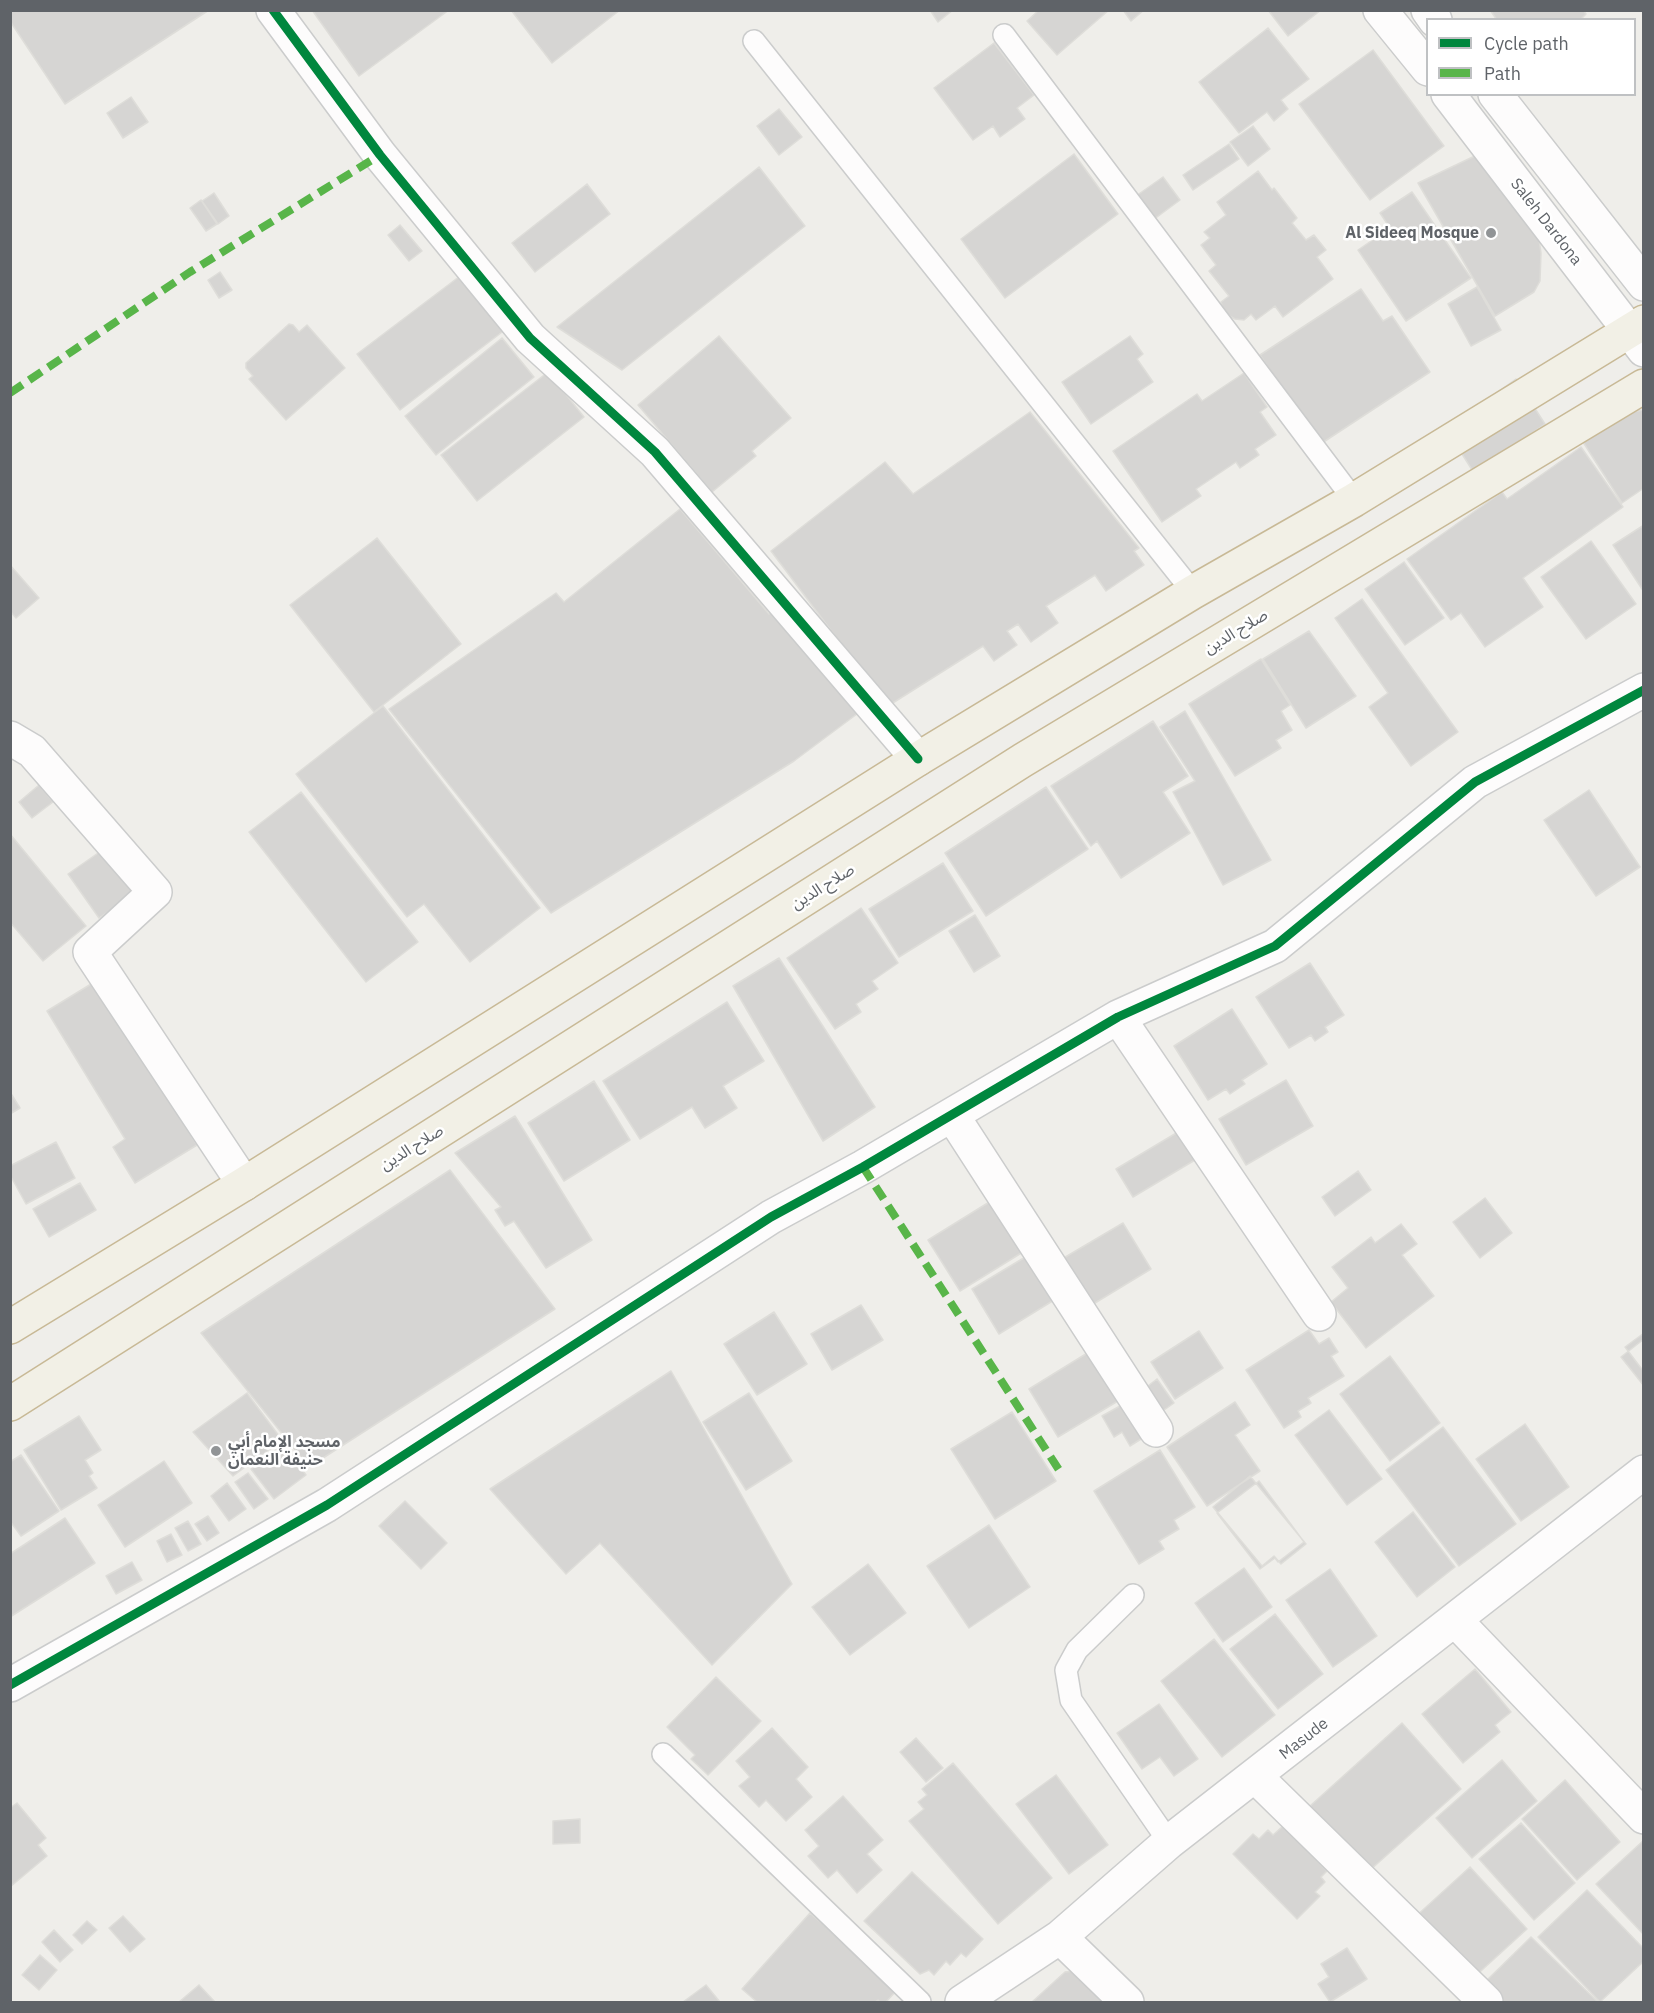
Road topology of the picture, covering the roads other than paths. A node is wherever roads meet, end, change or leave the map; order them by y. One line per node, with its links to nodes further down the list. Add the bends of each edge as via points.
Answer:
1 (273, 10): 15 (street, via 380,155 530,338 655,452)
2 (1380, 10): 5 (street)
3 (1004, 35): 11 (lane)
4 (754, 41): 12 (lane)
5 (1426, 67)
6 (1450, 96): 9 (street, Saleh Dardona)
7 (1497, 96): 8 (street)
8 (1644, 284)
9 (1639, 334): 11 (highway)
10 (1644, 386): 21 (highway, صلاح الدين, via 1023,760)
11 (1354, 500): 12 (highway)
12 (1193, 592): 15 (highway)
13 (1644, 690): 16 (street, via 1475,782 1275,946)
14 (10, 738): 18 (street, via 32,751 155,892 90,952)
15 (918, 759): 18 (highway)
16 (1118, 1017): 17 (street); 19 (street)
17 (952, 1115): 22 (street); 26 (street, via 771,1217 327,1505)
18 (244, 1184): 20 (highway)
19 (1319, 1314)
20 (10, 1327)
21 (10, 1404)
22 (1156, 1430)
23 (1644, 1472): 25 (street, Masude)
24 (1133, 1595): 30 (lane, via 1077,1650 1066,1670 1071,1700)
25 (1455, 1620): 28 (street, Masude); 29 (street)
26 (10, 1685)
27 (663, 1754): 32 (lane)
28 (1256, 1777): 30 (street, Masude); 35 (street)
29 (1644, 1817)
30 (1169, 1842): 31 (street, Masude)
31 (1059, 1937): 33 (street, Masude); 34 (street)
32 (920, 2002)
33 (962, 2002)
34 (1126, 2002)
35 (1486, 2002)

